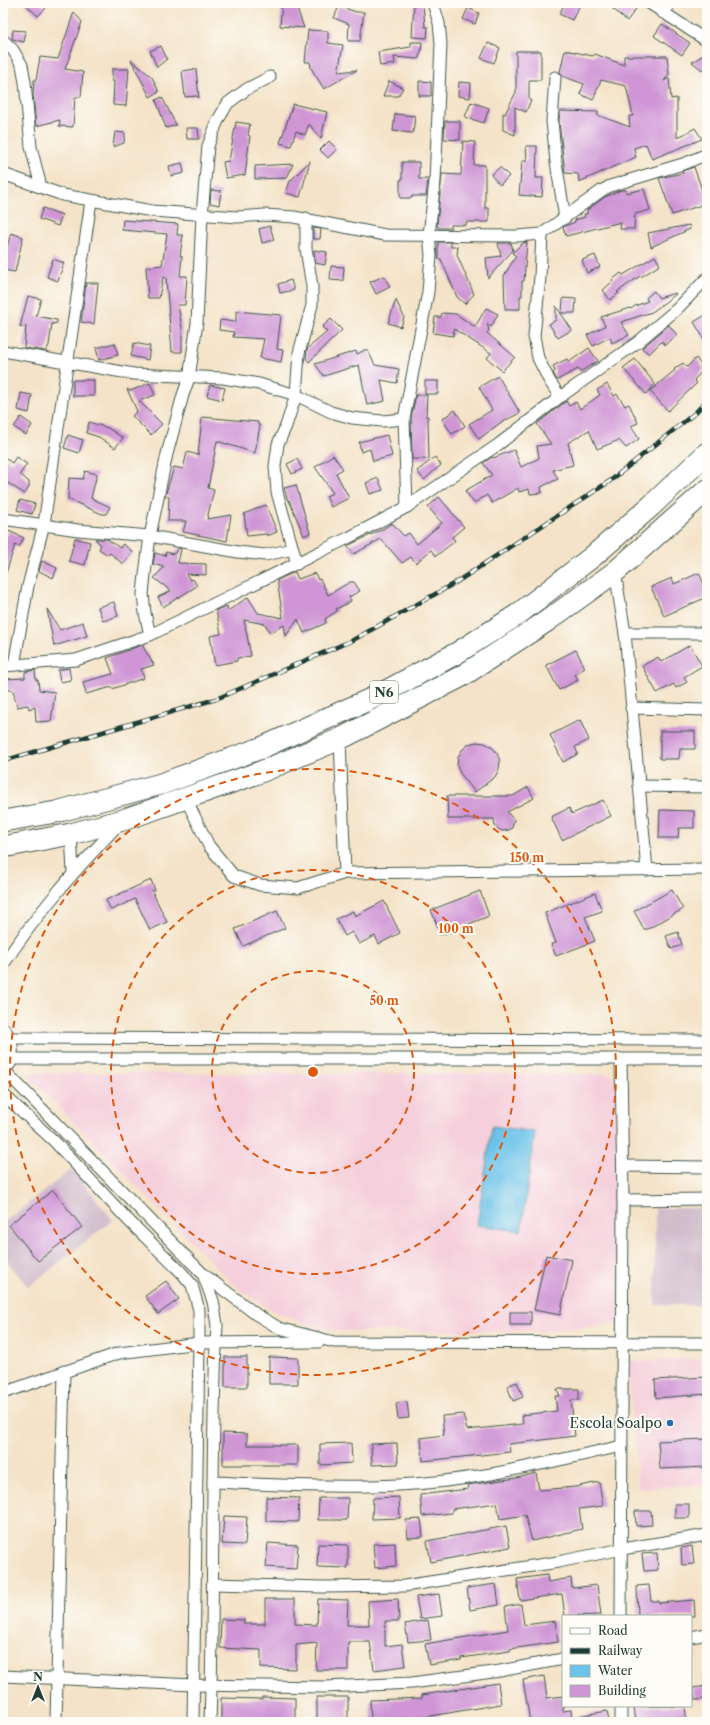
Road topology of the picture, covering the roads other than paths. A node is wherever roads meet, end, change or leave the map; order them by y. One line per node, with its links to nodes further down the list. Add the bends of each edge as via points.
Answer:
1 (433, 3): 17 (street, via 439,23 441,44 435,181)
2 (649, 3): 4 (street)
3 (671, 3): 4 (street)
4 (663, 13): 6 (street)
5 (3, 40): 11 (street, via 22,65 30,147)
6 (707, 41)
7 (270, 76): 13 (street, via 228,103 218,120 208,146)
8 (556, 77): 15 (street, via 552,121)
9 (707, 154): 15 (street, via 601,191)
10 (3, 174): 11 (street)
11 (41, 187): 12 (street)
12 (91, 201): 13 (street, via 152,211); 20 (street)
13 (202, 215): 14 (street); 21 (street, via 197,323)
14 (306, 218): 17 (street, via 386,235); 22 (street, via 306,249 312,286 312,305 299,353)
15 (565, 218): 16 (street)
16 (542, 234): 17 (street); 23 (street, via 534,336 538,358)
17 (429, 235): 24 (street, via 431,256 428,292)
18 (707, 278): 23 (street, via 638,342)
19 (3, 351): 20 (street)
20 (68, 362): 21 (street, via 134,374); 29 (street)
21 (189, 378): 22 (street, via 223,378 259,384); 30 (street, via 167,454)
22 (296, 396): 24 (street, via 331,412 352,418); 31 (street, via 278,444 275,466 277,492)
23 (560, 397): 27 (street, via 499,444)
24 (404, 419): 27 (street)
25 (707, 453): 46 (highway, N6, via 592,557 517,615 457,653 375,697 261,748 161,784 56,812)
26 (707, 490): 33 (highway, N6)
27 (407, 507): 32 (street)
28 (3, 519): 29 (street)
29 (44, 524): 30 (street, via 78,530); 38 (street, via 28,586)
30 (150, 536): 31 (street, via 266,555); 36 (street, via 143,594)
31 (293, 549): 32 (street)
32 (297, 564): 36 (street)
33 (614, 572): 34 (street); 41 (highway, N6, via 547,621 462,676)
34 (625, 633): 35 (street); 39 (street)
35 (707, 633)
36 (150, 635): 38 (street, via 76,660)
37 (3, 666): 38 (street)
38 (14, 666)
39 (631, 708): 40 (street); 42 (street)
40 (707, 710)
41 (340, 739): 44 (highway, N6); 52 (street)
42 (639, 786): 43 (street); 50 (street)
43 (707, 787)
44 (186, 799): 45 (highway, N6); 52 (street, via 209,846 234,876 260,885 298,888)
45 (123, 820): 47 (highway, N6); 51 (street)
46 (3, 821)
47 (71, 834): 48 (highway, N6); 51 (street)
48 (3, 847)
49 (707, 869): 50 (street)
50 (647, 870): 52 (street)
51 (73, 872): 53 (street)
52 (345, 873)
53 (3, 965)
54 (3, 1028): 55 (street)
55 (10, 1038): 56 (street); 57 (street)
56 (707, 1040)
57 (12, 1059): 58 (street); 60 (street)
58 (621, 1059): 59 (street); 62 (street)
59 (707, 1059)
60 (4, 1072): 66 (street)
61 (3, 1094): 69 (street, via 54,1141 192,1285 198,1310)
62 (623, 1166): 63 (street); 65 (street)
63 (707, 1167)
64 (707, 1199): 65 (street)
65 (623, 1200): 68 (street)
66 (203, 1274): 67 (street, via 257,1315 279,1328); 70 (street, via 216,1315)
67 (334, 1342): 68 (street); 70 (street)
68 (623, 1342): 71 (street); 78 (street)
69 (199, 1343): 70 (street); 72 (street, via 119,1353); 74 (street)
70 (216, 1343): 75 (street)
71 (707, 1343)
72 (64, 1371): 73 (street); 96 (street)
73 (3, 1393)
74 (198, 1399): 75 (street); 77 (street)
75 (215, 1399): 76 (street)
76 (214, 1441): 77 (street); 79 (street)
77 (197, 1442): 80 (street)
78 (622, 1446): 79 (street, via 481,1476 399,1485 309,1486); 85 (street)
79 (213, 1482): 81 (street)
80 (196, 1509): 81 (street); 84 (street)
81 (213, 1509): 83 (street)
82 (707, 1535): 85 (street)
83 (213, 1544): 84 (street); 86 (street)
84 (195, 1545): 87 (street)
85 (622, 1549): 86 (street, via 558,1562 404,1586); 89 (street)
86 (213, 1584): 88 (street)
87 (195, 1612): 88 (street); 92 (street)
88 (213, 1612): 93 (street)
89 (621, 1615)
90 (707, 1634): 91 (street)
91 (692, 1637)
92 (194, 1646): 93 (street); 98 (street)
93 (212, 1646): 97 (street)
94 (562, 1658): 97 (street, via 500,1671 412,1683 325,1687)
95 (3, 1676): 96 (street)
96 (56, 1679): 98 (street); 102 (street)
97 (211, 1684): 98 (street); 100 (street)
98 (193, 1685): 101 (street)
99 (621, 1707): 104 (street)
100 (210, 1710): 101 (street); 103 (street)
101 (193, 1716)
102 (56, 1722)
103 (210, 1722)
104 (621, 1722)

